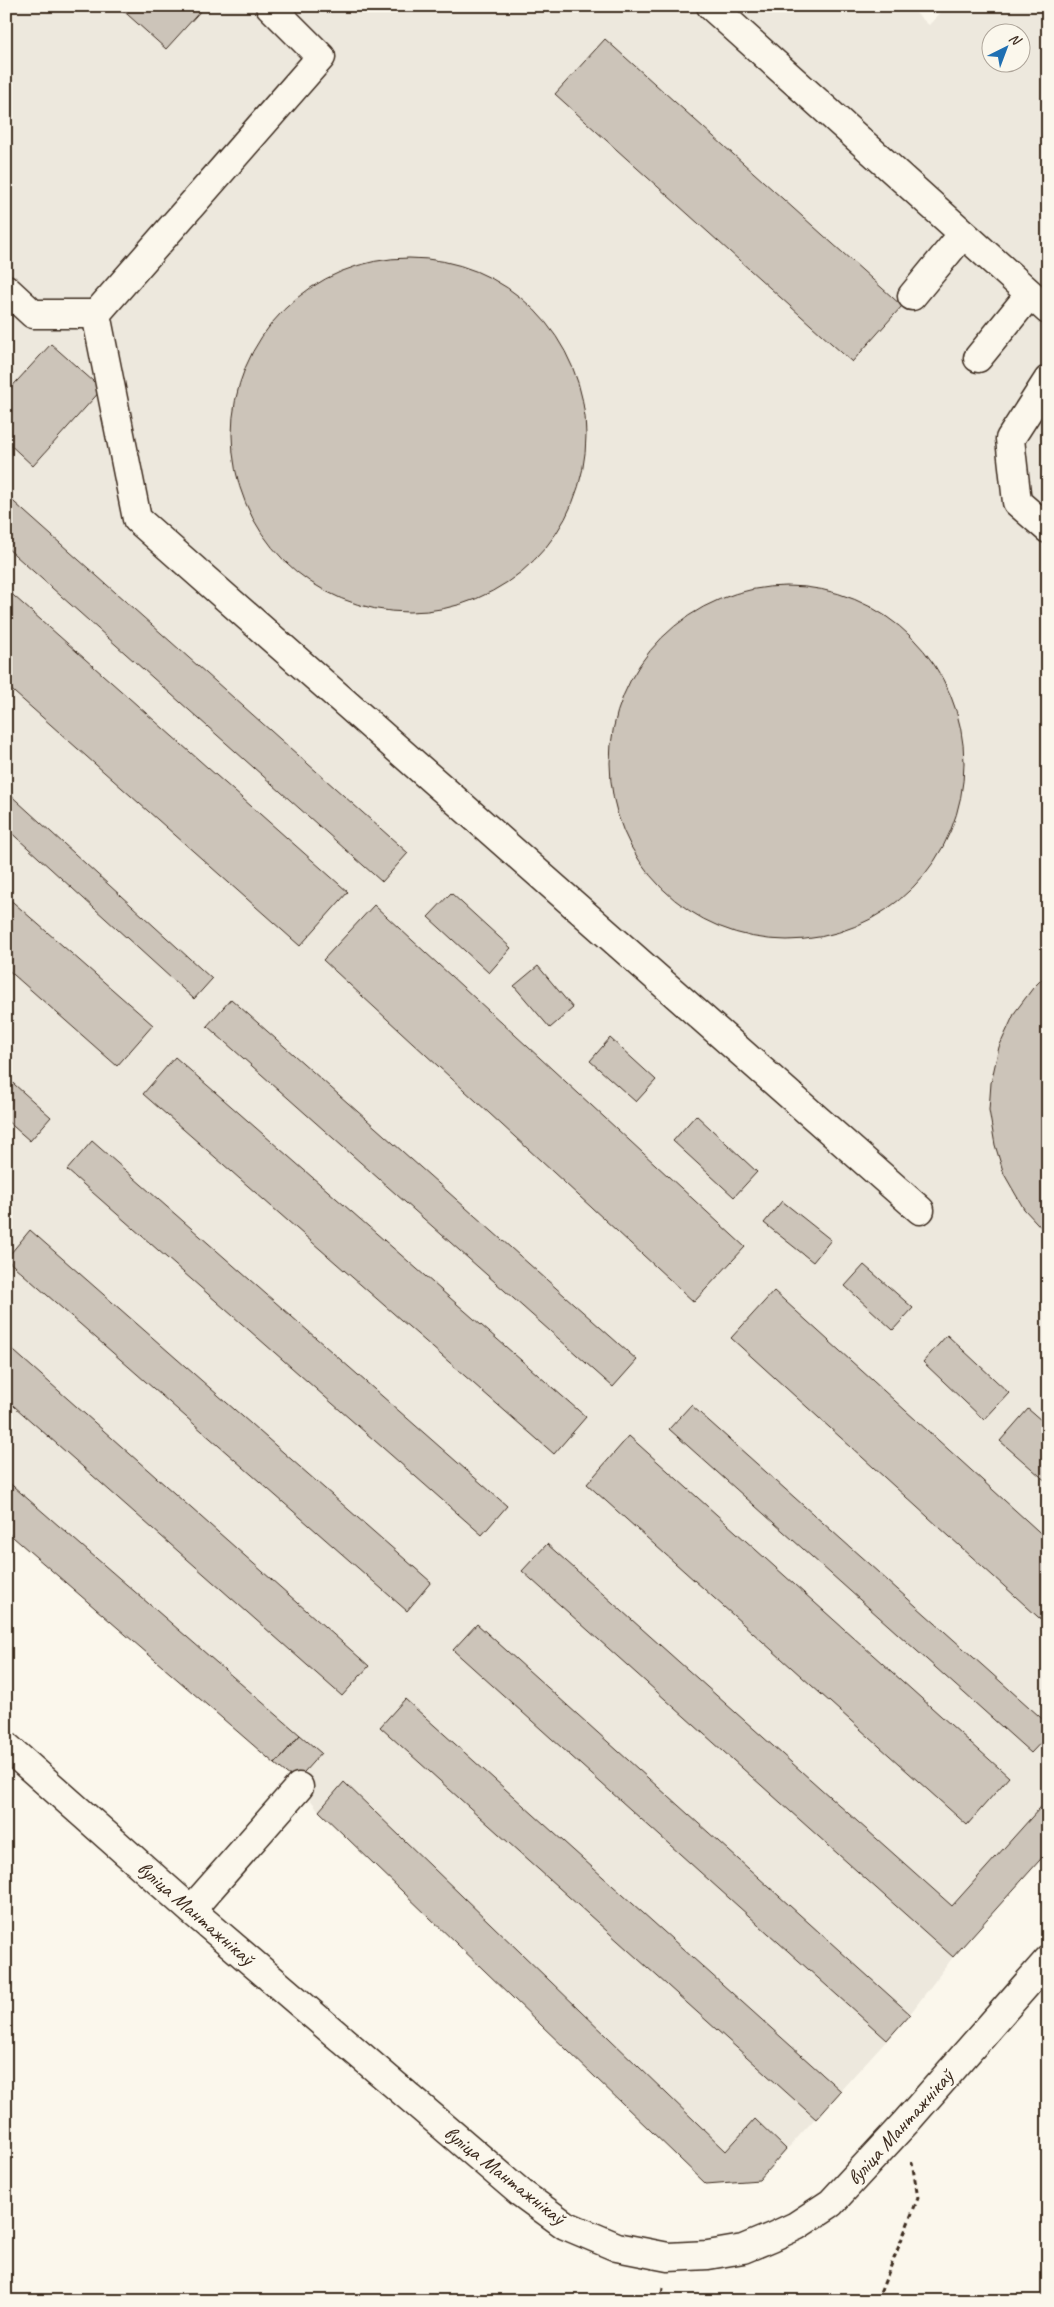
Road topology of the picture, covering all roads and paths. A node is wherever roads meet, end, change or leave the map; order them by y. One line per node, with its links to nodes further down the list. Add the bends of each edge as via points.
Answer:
1 (270, 6): 7 (street, via 321,57)
2 (711, 6): 3 (street)
3 (963, 234): 5 (street); 6 (street)
4 (6, 289): 7 (street, via 33,314)
5 (912, 296)
6 (1039, 302): 8 (street)
7 (96, 314): 11 (street, via 137,519)
8 (978, 358)
9 (1048, 380): 10 (street, via 1010,439 1017,502)
10 (1048, 529)
11 (920, 1210)
12 (6, 1746): 14 (street, вуліца Мантажнікаў)
13 (299, 1787): 14 (street)
14 (191, 1910): 16 (street, вуліца Мантажнікаў, via 521,2194 565,2225 617,2247 668,2257 684,2256 742,2249 772,2237 831,2203)
15 (1048, 1960): 16 (street, вуліца Мантажнікаў)
16 (906, 2122): 17 (path, via 918,2198)
17 (876, 2301)

